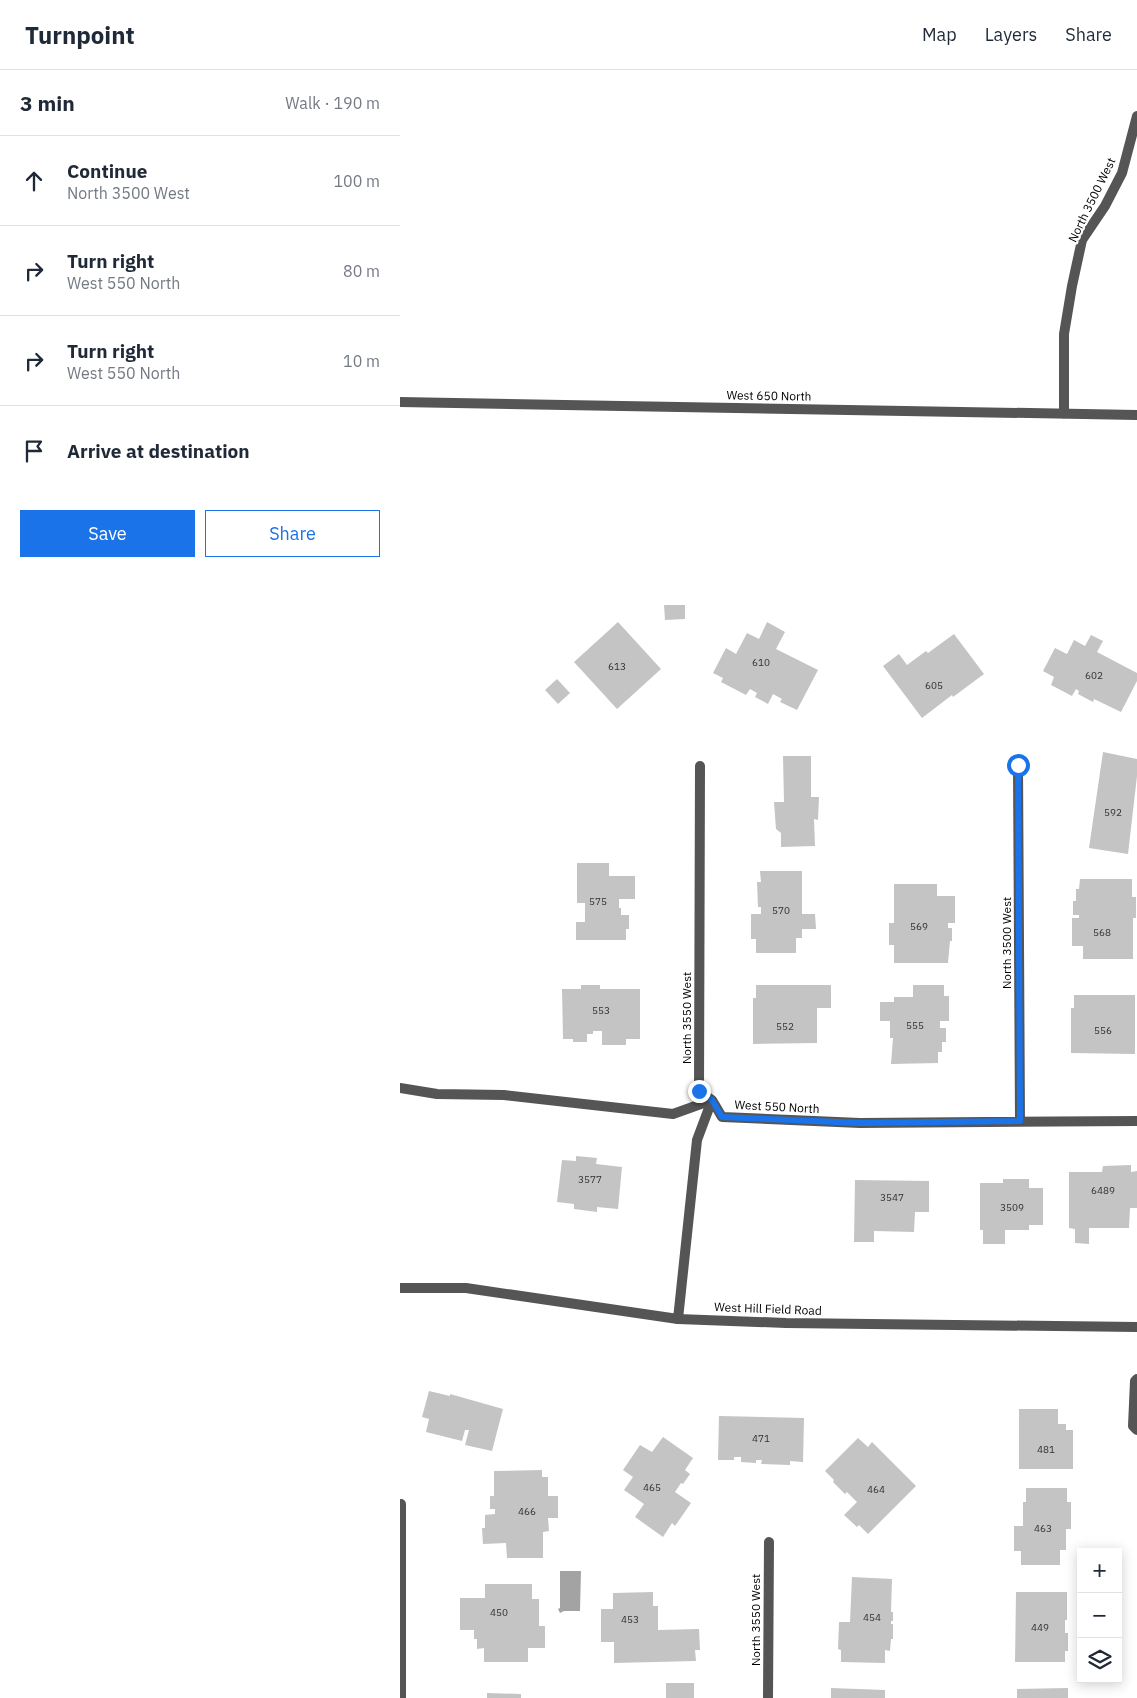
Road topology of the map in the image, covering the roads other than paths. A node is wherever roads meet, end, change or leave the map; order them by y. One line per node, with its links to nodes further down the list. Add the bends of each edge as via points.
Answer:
1 (1137, 116): 3 (street, North 3500 West, via 1122,173 1082,240 1064,334)
2 (400, 402): 3 (street, West 650 North)
3 (1064, 414): 4 (street, West 650 North)
4 (1137, 415)
5 (1018, 765): 9 (street, North 3500 West)
6 (700, 766): 8 (street, North 3550 West, via 699,1091)
7 (400, 1088): 8 (street, via 437,1094 504,1095 673,1114)
8 (712, 1100): 9 (street, West 550 North, via 722,1117 860,1123); 12 (street, via 697,1140)
9 (1020, 1121): 10 (street, West 550 North)
10 (1137, 1121)
11 (400, 1288): 12 (street, West Hill Field Road, via 466,1288)
12 (678, 1319): 13 (street, West Hill Field Road)
13 (1137, 1327)
14 (1137, 1379): 15 (street, via 1133,1426)
15 (1137, 1430)
16 (401, 1504): 18 (street)
17 (768, 1542): 19 (street, North 3550 West)
18 (401, 1698)
19 (768, 1698)

